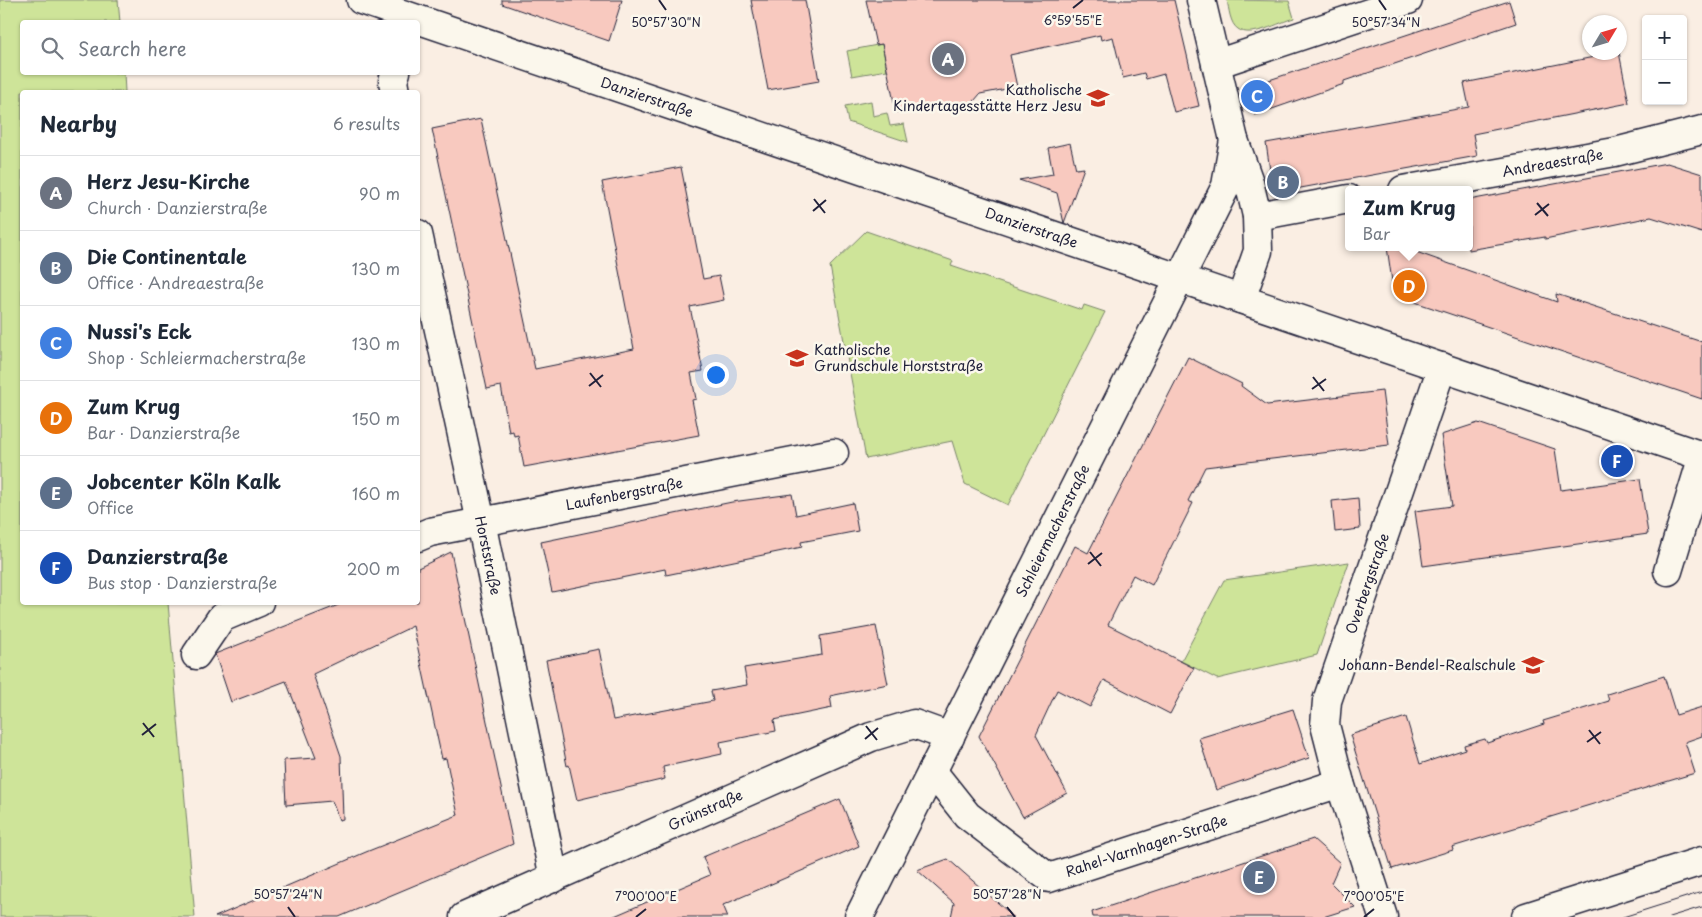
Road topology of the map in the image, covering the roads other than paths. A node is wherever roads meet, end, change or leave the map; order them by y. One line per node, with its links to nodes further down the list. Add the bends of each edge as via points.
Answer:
1 (361, 0): 4 (street, Danzierstraße)
2 (1201, 0): 6 (street, Schleiermacherstraße)
3 (1408, 0): 6 (street)
4 (411, 20)
5 (420, 23): 15 (street, Danzierstraße)
6 (1216, 64): 10 (street, Schleiermacherstraße)
7 (395, 75): 8 (street)
8 (394, 90)
9 (1702, 130): 11 (street, Andreaestraße, via 1615,152)
10 (1234, 140): 13 (street, Schleiermacherstraße); 15 (street, Schleiermacherstraße, via 1226,186)
11 (1425, 186)
12 (1345, 201): 13 (street)
13 (1257, 216): 16 (street, Schleiermacherstraße, via 1258,251)
14 (420, 243): 20 (street, Horststraße)
15 (1181, 279): 16 (street, Danzierstraße); 25 (street, Schleiermacherstraße)
16 (1241, 299): 17 (street, Danzierstraße)
17 (1442, 367): 19 (street, Danzierstraße); 27 (street, Overbergstraße, via 1327,701 1325,725)
18 (834, 453): 20 (street, Laufenbergstraße)
19 (1702, 458): 22 (street)
20 (481, 522): 21 (street, Laufenbergstraße); 29 (street, Horststraße)
21 (420, 537)
22 (1668, 571)
23 (252, 605): 24 (street, via 221,618)
24 (196, 655)
25 (950, 737): 26 (street, Schleiermacherstraße); 29 (street, Grünstraße, via 914,724 871,737)
26 (932, 771): 27 (street, Rahel-Varnhagen-Straße, via 968,815 1049,878); 31 (street, Schleiermacherstraße)
27 (1340, 783): 32 (street, Overbergstraße)
28 (1702, 861): 33 (street)
29 (554, 878): 30 (street, Grünstraße)
30 (464, 917)
31 (859, 917)
32 (1383, 917)
33 (1526, 917)

